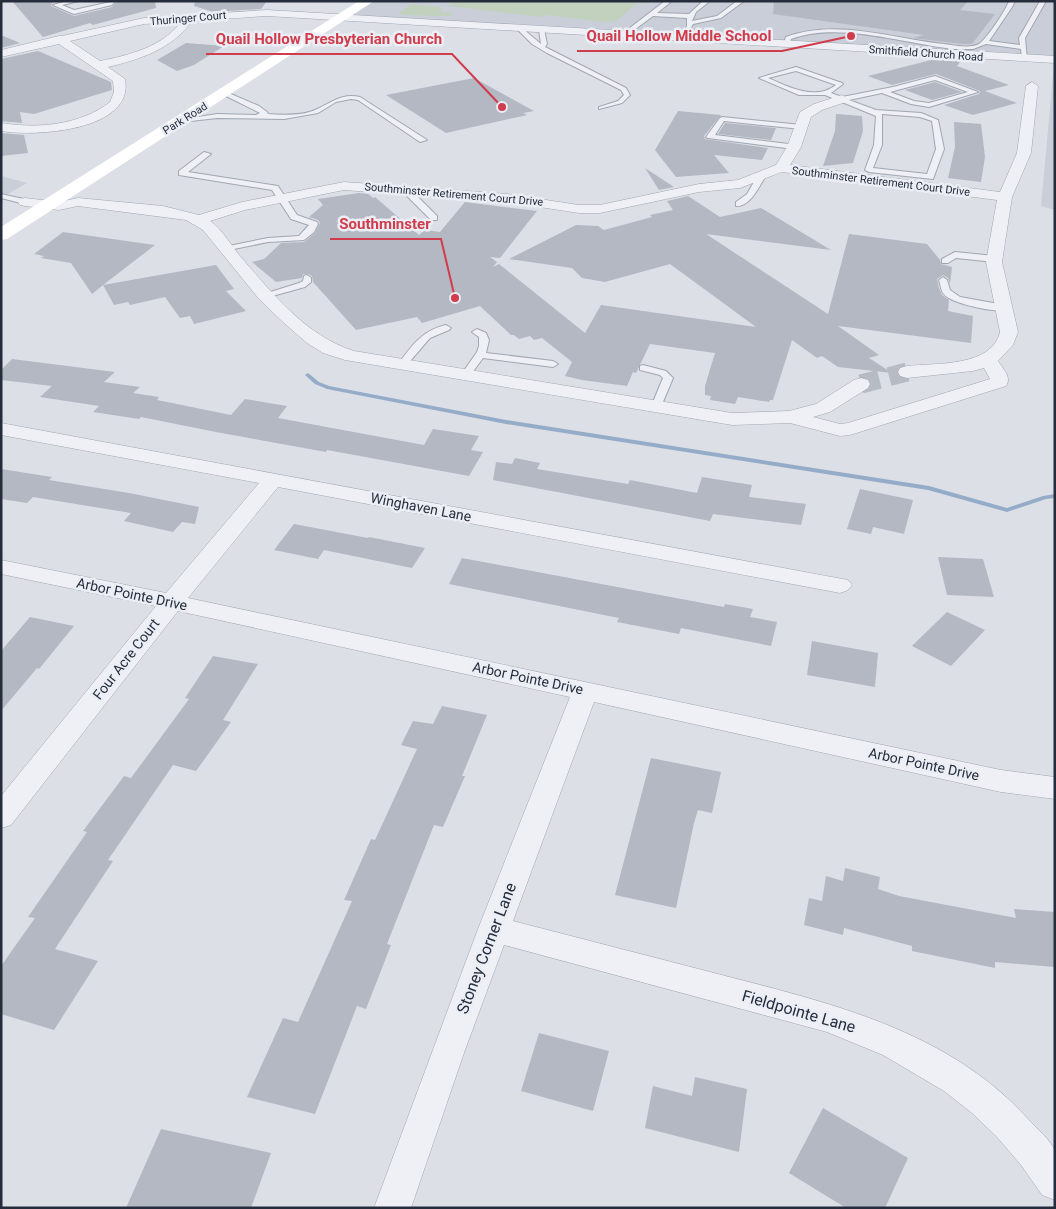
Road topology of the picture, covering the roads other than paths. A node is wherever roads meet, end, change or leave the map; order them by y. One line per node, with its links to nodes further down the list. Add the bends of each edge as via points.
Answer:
1 (76, 1): 2 (lane, via 56,5 74,12)
2 (112, 1)
3 (344, 1): 13 (main road)
4 (368, 1): 15 (main road, Park Road)
5 (669, 1): 11 (lane)
6 (707, 1): 12 (lane)
7 (740, 1): 16 (lane, via 718,18)
8 (1012, 1): 23 (lane)
9 (1035, 2): 10 (lane)
10 (1043, 2): 26 (lane, via 1025,30)
11 (652, 14): 12 (lane); 20 (lane)
12 (690, 16): 16 (lane)
13 (319, 17): 14 (street, Thuringer Court, via 259,13); 15 (street, Smithfield Church Road); 19 (main road)
14 (189, 18): 21 (street, Thuringer Court, via 144,22); 30 (street, via 183,28 161,45)
15 (341, 19): 17 (street, Smithfield Church Road); 32 (main road, Park Road)
16 (689, 24): 22 (lane)
17 (520, 29): 18 (street, Smithfield Church Road); 25 (lane)
18 (542, 30): 20 (street, Smithfield Church Road); 25 (lane)
19 (295, 31)
20 (624, 35): 22 (street, Smithfield Church Road)
21 (59, 39): 27 (street, Thuringer Court); 30 (street)
22 (682, 39): 24 (street, Smithfield Church Road)
23 (984, 42): 24 (lane, via 971,47 941,46 828,31 795,34 788,38); 26 (lane)
24 (786, 45): 29 (street, Smithfield Church Road)
25 (542, 47): 35 (lane, via 624,88 627,95 620,102)
26 (1022, 47): 29 (lane)
27 (1, 54)
28 (1055, 60): 29 (street, Smithfield Church Road)
29 (1022, 61): 50 (street, via 1029,84 1024,153)
30 (100, 66): 39 (street, via 119,79 121,88 114,105 98,116 70,125)
31 (882, 91): 31 (lane, via 913,103 929,105 975,92 935,78); 34 (lane)
32 (224, 93): 37 (lane, via 257,107 265,113); 38 (main road, Park Road)
33 (826, 93): 33 (lane, via 840,84 796,69 762,78 801,94); 34 (lane)
34 (842, 99): 36 (lane); 40 (street, via 810,111)
35 (601, 108)
36 (875, 112): 36 (lane, via 879,115 878,145 869,170 930,177 940,149 935,120 921,115)
37 (264, 116): 38 (lane); 41 (lane, via 284,117 316,112 334,101 351,97 360,99)
38 (182, 120): 53 (main road, Park Road)
39 (1, 127)
40 (801, 127): 42 (street); 42 (lane, via 722,119 710,137)
41 (423, 140)
42 (794, 147): 45 (street)
43 (107, 150): 51 (main road)
44 (206, 154): 49 (lane, via 182,173 275,188)
45 (781, 168): 46 (street, Southminster Retirement Court Drive); 50 (street, Southminster Retirement Court Drive)
46 (761, 177): 47 (street, Southminster Retirement Court Drive, via 740,184 698,188 589,210 531,200); 52 (lane, via 750,195)
47 (406, 189): 49 (street, Southminster Retirement Court Drive, via 344,186); 55 (lane)
48 (1, 196): 51 (lane)
49 (282, 197): 56 (street, Southminster Retirement Court Drive); 58 (lane, via 294,217 314,224 311,230 301,238 268,240)
50 (1005, 197): 59 (street)
51 (25, 202): 53 (street); 54 (main road)
52 (739, 204)
53 (54, 206): 56 (street, via 64,212 105,216 163,211); 57 (main road, Park Road)
54 (1, 217)
55 (434, 218)
56 (198, 220): 58 (street)
57 (1, 235)
58 (227, 249): 63 (street)
59 (995, 259): 60 (lane, via 955,255); 64 (street)
60 (945, 261)
61 (308, 278): 63 (lane, via 302,286)
62 (943, 280): 64 (lane, via 947,292 954,298)
63 (265, 295): 70 (street, via 313,339 330,348 351,356)
64 (1004, 308): 68 (street, via 1009,332 1006,341)
65 (446, 328): 70 (lane, via 426,336)
66 (476, 332): 67 (lane, via 486,341)
67 (480, 355): 69 (lane); 73 (lane)
68 (988, 360): 72 (street, via 973,365); 76 (street, via 999,382 850,430)
69 (553, 364)
70 (402, 365): 73 (street)
71 (643, 368): 75 (lane, via 663,373 668,378)
72 (907, 372)
73 (466, 375): 75 (street)
74 (861, 384): 76 (street, via 823,408)
75 (656, 407): 76 (street, via 732,419)
76 (790, 417)
77 (1, 429): 78 (street, Winghaven Lane)
78 (272, 480): 80 (street, Winghaven Lane); 81 (street, Four Acre Court)
79 (1, 567): 81 (street, Arbor Pointe Drive)
80 (840, 585)
81 (172, 602): 82 (street, Arbor Pointe Drive); 84 (street, Four Acre Court)
82 (585, 691): 83 (street, Arbor Pointe Drive, via 1001,781); 85 (street, Stoney Corner Lane)
83 (1055, 788)
84 (6, 803)
85 (494, 929): 86 (street, Fieldpointe Lane, via 858,1027 921,1056 959,1081); 87 (street, Stoney Corner Lane)
86 (1051, 1169)
87 (392, 1208)

